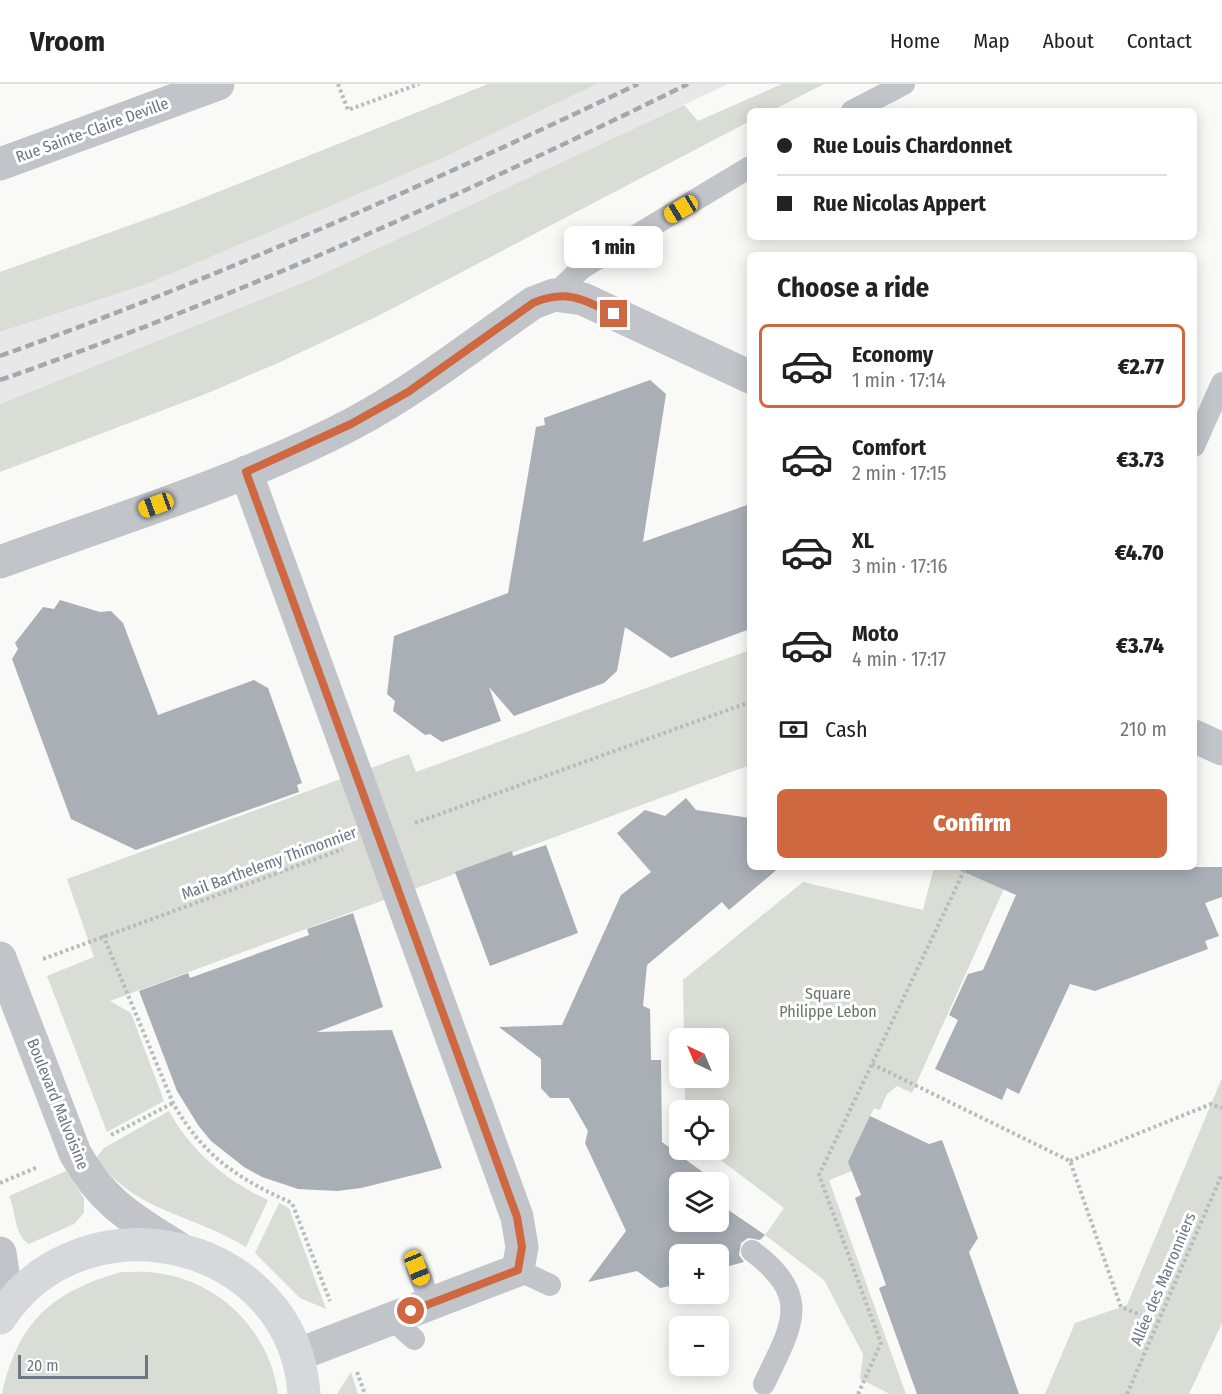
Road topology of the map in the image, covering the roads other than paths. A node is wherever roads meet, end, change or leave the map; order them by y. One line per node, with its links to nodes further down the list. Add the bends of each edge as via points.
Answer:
1 (218, 84): 4 (street, Rue Sainte-Claire Deville)
2 (904, 84): 3 (lane)
3 (858, 108)
4 (0, 164)
5 (747, 169): 6 (lane, via 582,268)
6 (554, 295): 7 (street, via 583,299); 10 (street, via 533,303 408,392 351,424)
7 (747, 376)
8 (1222, 383): 9 (lane)
9 (1197, 439)
10 (246, 472): 11 (street); 19 (street, via 517,1217 522,1247)
11 (0, 562)
12 (1197, 737): 13 (street)
13 (1222, 749)
14 (3, 965): 15 (street, Boulevard Malvoisine, via 86,1174 119,1210)
15 (177, 1247): 22 (street, via 146,1243 84,1252 29,1283); 23 (street, via 228,1270 262,1298 282,1324)
16 (752, 1251): 24 (lane, via 781,1279 790,1297 793,1317)
17 (0, 1253): 22 (street)
18 (417, 1268): 21 (lane)
19 (518, 1270): 20 (lane); 21 (street)
20 (550, 1285)
21 (431, 1304): 23 (street, via 402,1329 344,1336)
22 (4, 1312)
23 (297, 1355): 25 (street)
24 (764, 1384)
25 (304, 1394)

